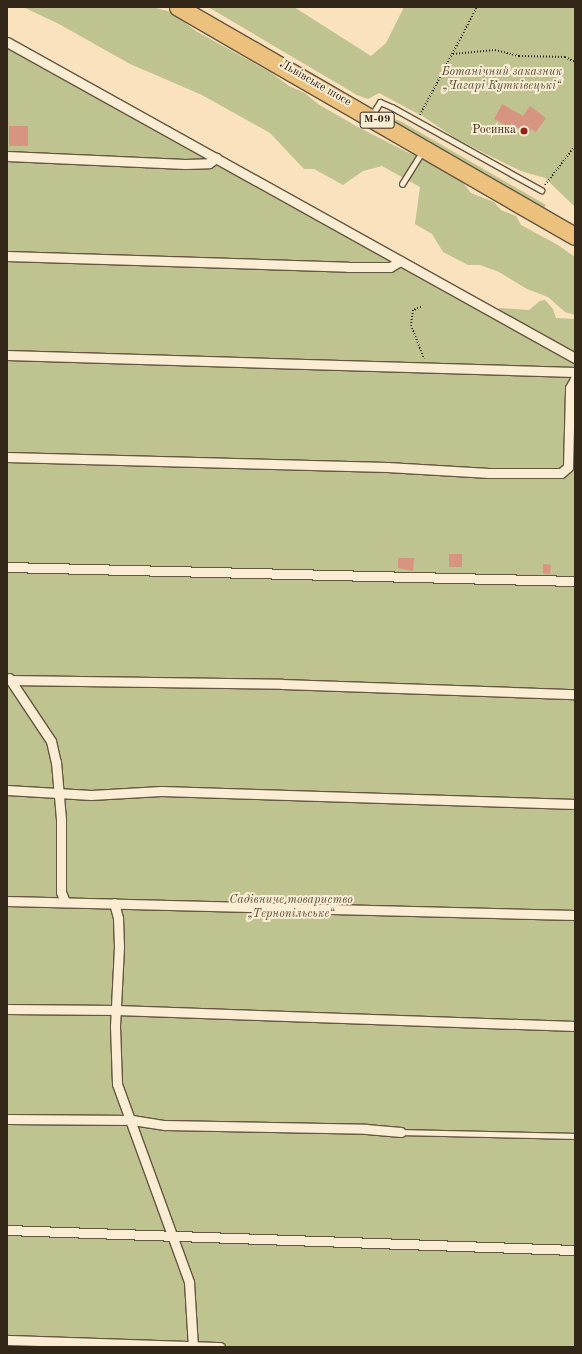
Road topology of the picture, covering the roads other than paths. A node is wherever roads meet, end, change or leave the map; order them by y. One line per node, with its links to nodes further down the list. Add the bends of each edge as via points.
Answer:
1 (178, 7): 3 (highway, Львівське шосе / М-09)
2 (7, 42): 6 (street)
3 (371, 116): 4 (highway, Львівське шосе / М-09); 8 (lane, via 380,102 418,119)
4 (424, 148): 7 (lane); 9 (highway, Львівське шосе / М-09)
5 (7, 156): 6 (street, via 185,164 208,163)
6 (216, 158): 11 (street)
7 (402, 184)
8 (541, 190)
9 (575, 236)
10 (7, 256): 11 (street, via 348,267 390,267)
11 (400, 260): 13 (street)
12 (7, 355): 14 (street)
13 (575, 358)
14 (575, 372)
15 (575, 379): 16 (street, via 570,396 568,467 562,473 489,473 387,467)
16 (7, 457)
17 (7, 567): 18 (street)
18 (575, 581)
19 (8, 678): 20 (street, via 235,682); 22 (street, via 51,741)
20 (575, 694)
21 (7, 790): 22 (street)
22 (58, 793): 23 (street, via 91,795 161,791); 25 (street, via 61,892)
23 (575, 804)
24 (7, 901): 25 (street)
25 (65, 902): 26 (street)
26 (114, 903): 27 (street, via 292,910); 29 (street, via 118,918 119,948)
27 (575, 915)
28 (7, 1009): 29 (street)
29 (116, 1010): 30 (street); 32 (street, via 117,1084 124,1110)
30 (575, 1026)
31 (7, 1119): 32 (street)
32 (132, 1120): 33 (street, via 165,1125); 36 (street)
33 (401, 1132): 34 (lane)
34 (575, 1136)
35 (7, 1230): 36 (street)
36 (172, 1235): 37 (street); 39 (street, via 190,1282)
37 (575, 1250)
38 (7, 1340): 39 (street)
39 (193, 1347): 40 (street)
40 (220, 1347)

